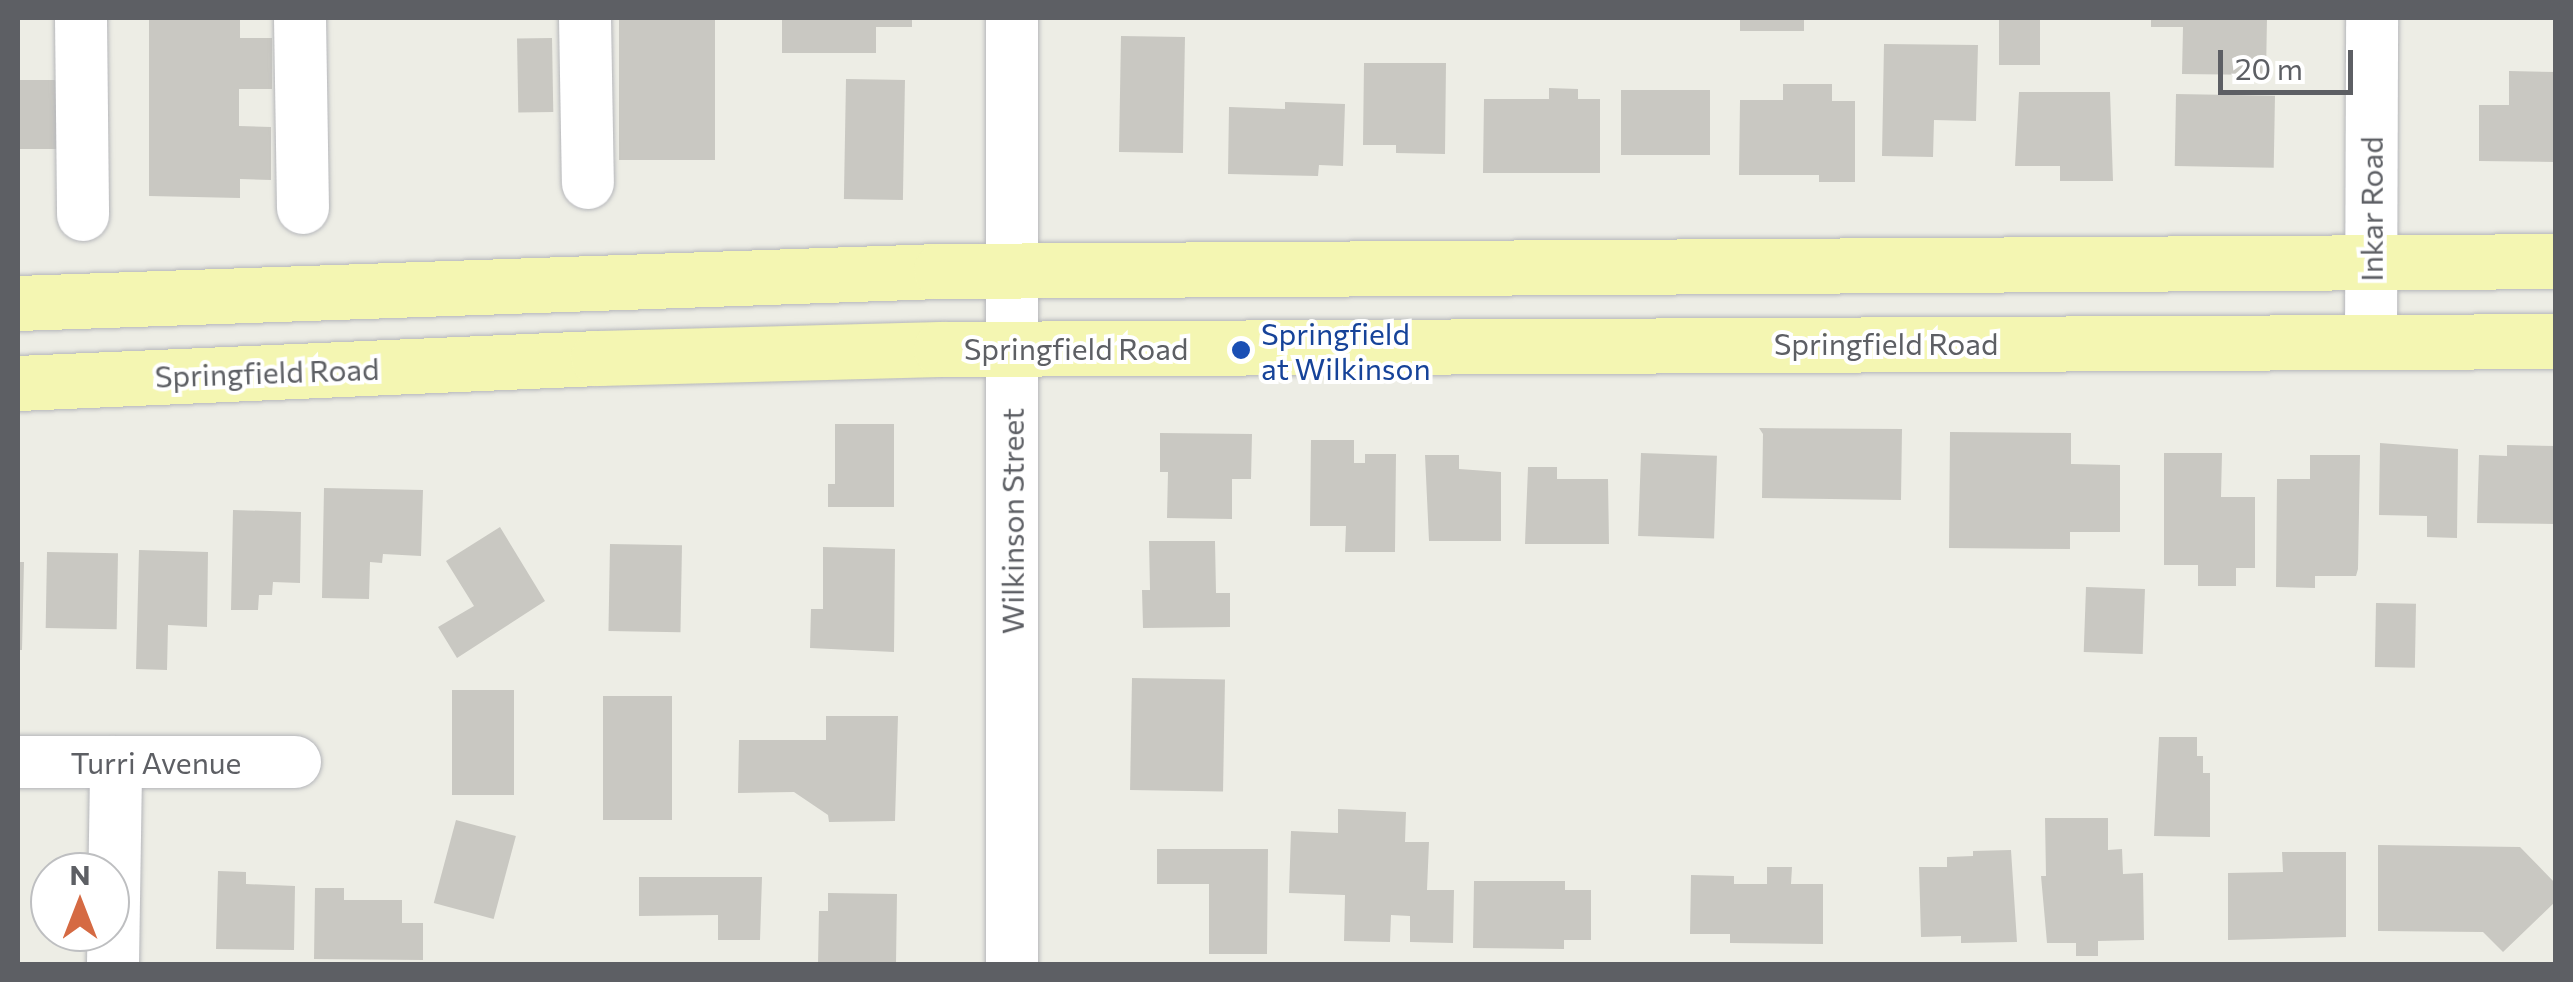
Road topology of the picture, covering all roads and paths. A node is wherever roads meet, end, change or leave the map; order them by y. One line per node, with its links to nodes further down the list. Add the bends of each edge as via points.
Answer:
1 (82, 18): 8 (street)
2 (300, 18): 7 (street)
3 (585, 18): 6 (street)
4 (1012, 18): 11 (street, Wilkinson Street)
5 (2372, 18): 9 (street, Inkar Road)
6 (588, 183)
7 (303, 208)
8 (83, 215)
9 (2371, 260): 10 (main road); 11 (main road); 13 (street, Inkar Road)
10 (2556, 261)
11 (1010, 272): 12 (main road); 15 (street, Wilkinson Street)
12 (18, 304)
13 (2371, 340): 14 (main road, Springfield Road); 15 (main road, Springfield Road)
14 (2556, 340)
15 (1012, 348): 16 (main road, Springfield Road); 21 (street, Wilkinson Street)
16 (18, 383)
17 (18, 762): 18 (street, Turri Avenue)
18 (116, 762): 19 (street, Turri Avenue); 20 (street)
19 (294, 762)
20 (113, 964)
21 (1012, 964)

